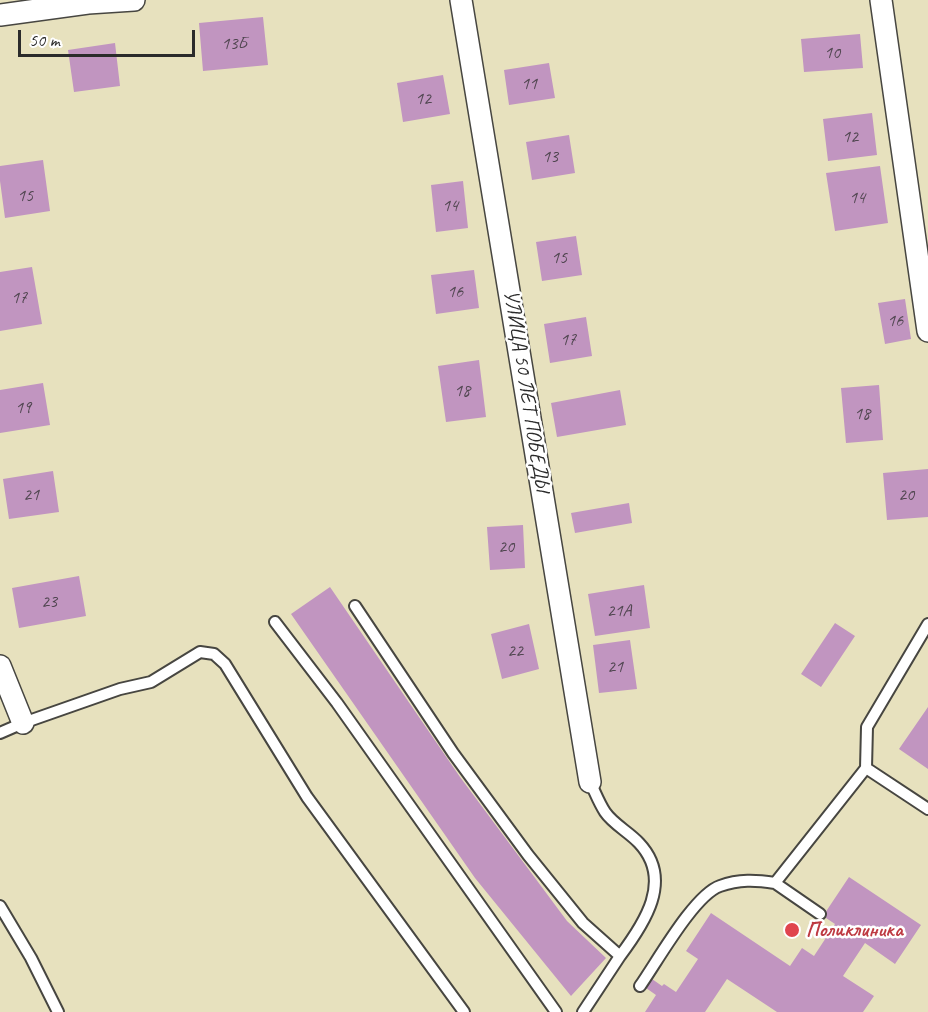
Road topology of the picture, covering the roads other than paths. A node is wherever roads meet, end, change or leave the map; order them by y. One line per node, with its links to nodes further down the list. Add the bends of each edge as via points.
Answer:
1 (134, 0): 4 (street)
2 (461, 0): 13 (street, УЛИЦА 50 ЛЕТ ПОБЕДЫ)
3 (881, 0): 5 (street)
4 (0, 15)
5 (928, 331)
6 (355, 606): 18 (lane, via 453,753 528,855 583,923)
7 (275, 622): 22 (lane)
8 (928, 624): 12 (lane, via 867,728)
9 (0, 666): 10 (street)
10 (23, 723): 11 (lane); 21 (lane, via 151,682 200,652 214,654 225,664 307,797)
11 (0, 733)
12 (866, 768): 14 (lane); 15 (lane)
13 (590, 782): 18 (lane, via 605,813 650,858 655,880 652,905 642,927)
14 (928, 809)
15 (775, 883): 17 (lane); 19 (lane, via 749,879 718,886 698,900)
16 (0, 906): 20 (lane)
17 (820, 914)
18 (620, 956): 23 (lane)
19 (640, 986)
20 (58, 1012)
21 (464, 1012)
22 (556, 1012)
23 (583, 1012)

